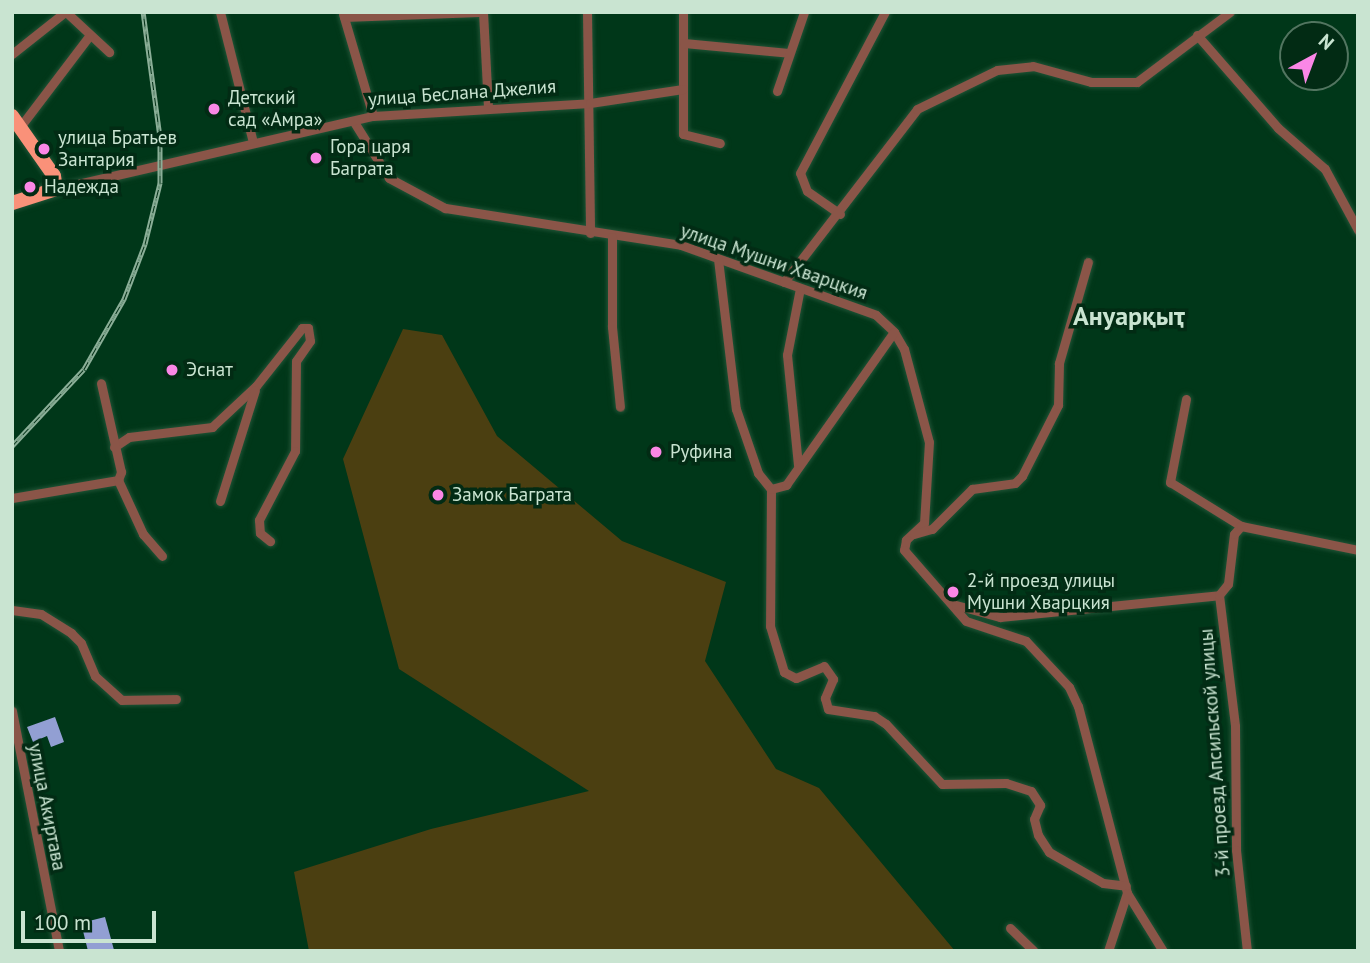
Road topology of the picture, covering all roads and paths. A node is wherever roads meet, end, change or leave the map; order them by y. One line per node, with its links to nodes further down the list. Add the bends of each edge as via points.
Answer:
1 (66, 12): 11 (street); 15 (street)
2 (220, 12): 23 (street)
3 (481, 12): 9 (street); 19 (street)
4 (587, 12): 18 (street)
5 (683, 12): 12 (street)
6 (804, 12): 14 (street)
7 (885, 12): 27 (street, via 800,173 807,191)
8 (1230, 12): 10 (street)
9 (343, 14): 20 (street)
10 (1197, 35): 27 (street, via 1137,82 1091,82 1033,66 997,70 961,84 917,109); 28 (street, via 1279,128 1325,169)
11 (89, 36): 13 (street); 21 (street)
12 (684, 43): 14 (street); 16 (street)
13 (109, 52)
14 (789, 53): 17 (street)
15 (12, 54)
16 (683, 89): 18 (street, улица Беслана Джелия); 24 (street, via 683,134)
17 (777, 91)
18 (590, 103): 19 (street, улица Беслана Джелия); 29 (street)
19 (488, 106): 20 (street, улица Беслана Джелия)
20 (373, 116): 22 (street, улица Беслана Джелия)
21 (16, 122): 25 (highway, via 54,176)
22 (354, 122): 23 (street, улица Беслана Джелия); 29 (street, улица Мушни Хварцкия, via 389,178 417,197 480,217)
23 (253, 142): 25 (street, улица Беслана Джелия)
24 (720, 143)
25 (56, 189): 26 (highway, улица Беслана Джелия)
26 (12, 203)
27 (840, 214): 33 (street)
28 (1358, 230)
29 (590, 233): 30 (street, улица Мушни Хварцкия)
30 (612, 237): 31 (street, улица Мушни Хварцкия, via 681,245); 39 (street, via 612,327)
31 (718, 259): 33 (street, улица Мушни Хварцкия); 43 (street, via 736,409 758,473)
32 (1088, 262): 47 (street, via 1059,363 1058,405 1022,476 1015,483 972,489 932,529)
33 (784, 282): 34 (street, улица Мушни Хварцкия)
34 (800, 288): 35 (street, улица Мушни Хварцкия, via 876,315); 41 (street, via 787,355)
35 (894, 332): 41 (street); 47 (street, улица Мушни Хварцкия, via 904,349 929,442 927,508)
36 (101, 383): 40 (street)
37 (256, 386): 40 (street, via 212,427 129,437); 45 (street); 48 (street, via 292,338 308,328 310,341 296,361 295,451 259,520 260,533)
38 (1186, 399): 46 (street, via 1170,482)
39 (621, 407)
40 (114, 447): 42 (street)
41 (798, 465): 43 (street, via 786,485)
42 (118, 480): 44 (street); 50 (street, via 143,534)
43 (771, 489): 57 (street, via 770,626 784,672 796,678 824,666 833,679 825,698 828,709 874,716 942,784 1006,783 1031,791 1040,805 1034,819 1038,835 1049,852 1103,883)
44 (12, 498)
45 (220, 502)
46 (1241, 526): 49 (street); 51 (street, via 1234,534 1228,584)
47 (914, 534): 52 (street, улица Мушни Хварцкия, via 904,550)
48 (270, 541)
49 (1358, 550)
50 (162, 556)
51 (1219, 595): 52 (street, via 1000,617); 63 (street, 3-й проезд Апсильской улицы, via 1235,726 1236,850)
52 (951, 603): 57 (street, улица Мушни Хварцкия, via 966,621 986,632 1026,641 1069,687)
53 (12, 610): 54 (street, via 41,614 71,632 81,643 95,676 122,700)
54 (176, 699)
55 (12, 711): 56 (street, улица Акиртава)
56 (15, 752): 59 (street, улица Акиртава)
57 (1126, 890): 61 (street); 62 (street, улица Мушни Хварцкия)
58 (1010, 928): 60 (street)
59 (59, 951)
60 (1034, 951)
61 (1108, 951)
62 (1163, 951)
63 (1247, 951)

